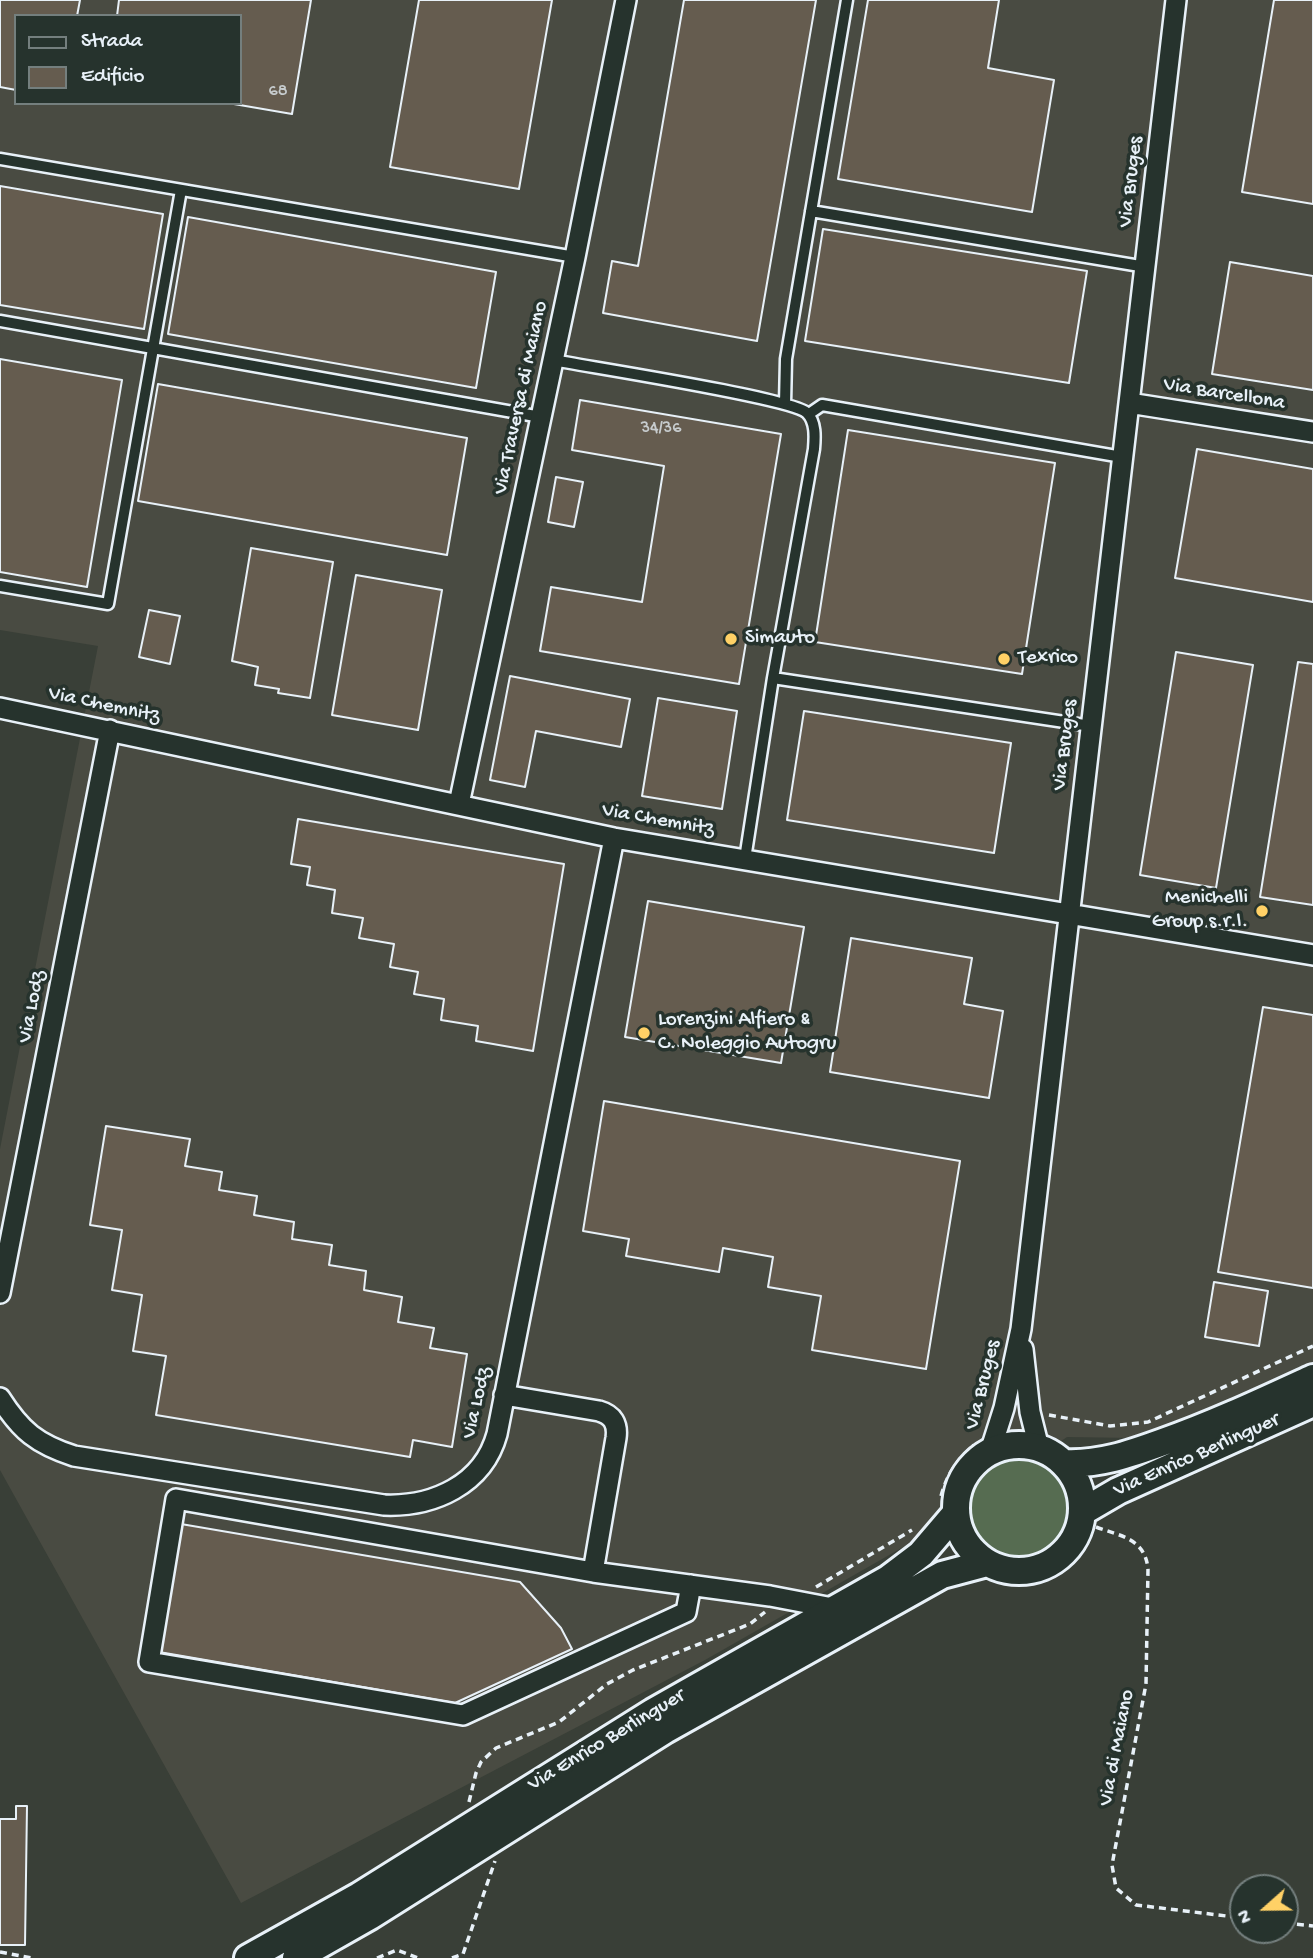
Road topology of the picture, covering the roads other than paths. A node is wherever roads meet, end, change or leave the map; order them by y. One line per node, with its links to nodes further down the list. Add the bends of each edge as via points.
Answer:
1 (626, 0): 7 (street, Via Traversa di Maiano)
2 (846, 0): 6 (lane)
3 (1177, 0): 8 (street, Via Bruges)
4 (0, 159): 5 (lane)
5 (181, 190): 7 (lane); 10 (lane)
6 (811, 211): 8 (lane); 13 (lane, via 786,359)
7 (575, 257): 11 (street, Via Traversa di Maiano)
8 (1146, 267): 12 (street, Via Bruges)
9 (0, 321): 10 (lane)
10 (154, 349): 15 (lane); 18 (lane, via 108,604)
11 (553, 360): 13 (lane); 15 (street, Via Traversa di Maiano)
12 (1129, 402): 16 (street, Via Barcellona); 17 (street, Via Bruges)
13 (785, 404): 14 (lane)
14 (809, 414): 17 (lane, via 822,405); 19 (lane, via 815,430 814,449)
15 (541, 417): 23 (street, Via Traversa di Maiano)
16 (1313, 432)
17 (1122, 457): 21 (street, Via Bruges)
18 (0, 586)
19 (773, 678): 21 (lane); 25 (lane)
20 (0, 708): 22 (street, Via Chemnitz)
21 (1091, 726): 26 (street, Via Bruges)
22 (110, 730): 23 (street, Via Chemnitz); 28 (street, Via Lodz)
23 (459, 804): 24 (street, Via Chemnitz)
24 (614, 838): 25 (street, Via Chemnitz); 31 (street, Via Lodz)
25 (745, 859): 26 (street, Via Chemnitz)
26 (1068, 915): 27 (street, Via Chemnitz); 29 (street, Via Bruges)
27 (1313, 955)
28 (0, 1293)
29 (1021, 1329): 34 (street, Via Bruges); 35 (street, Via Bruges, via 1004,1408)
30 (1313, 1378): 36 (main road, Via Enrico Berlinguer, via 1134,1453 1107,1461)
31 (504, 1395): 32 (street, Via Lodz, via 493,1446 472,1476 436,1498 400,1506 74,1456 29,1436); 40 (street, via 599,1411 615,1422 617,1438)
32 (0, 1398)
33 (1313, 1404): 38 (main road, Via Enrico Berlinguer, via 1118,1491)
34 (1039, 1448): 35 (main road, via 1016,1445); 36 (main road)
35 (989, 1451): 37 (main road, Via Enrico Berlinguer, via 962,1480)
36 (1063, 1463): 38 (main road, via 1078,1488)
37 (956, 1513): 39 (main road, via 962,1536); 42 (main road, Via Enrico Berlinguer, via 910,1563)
38 (1081, 1517): 39 (main road, Via Enrico Berlinguer, via 1068,1548 1044,1566 1015,1571)
39 (987, 1563): 44 (main road, Via Enrico Berlinguer, via 942,1575 665,1730)
40 (593, 1572): 41 (street); 41 (street, via 176,1499 149,1662 463,1715 686,1612)
41 (691, 1585): 42 (street)
42 (838, 1609): 43 (main road, Via Enrico Berlinguer, via 653,1712 359,1896)
43 (248, 1958)
44 (296, 1958)

